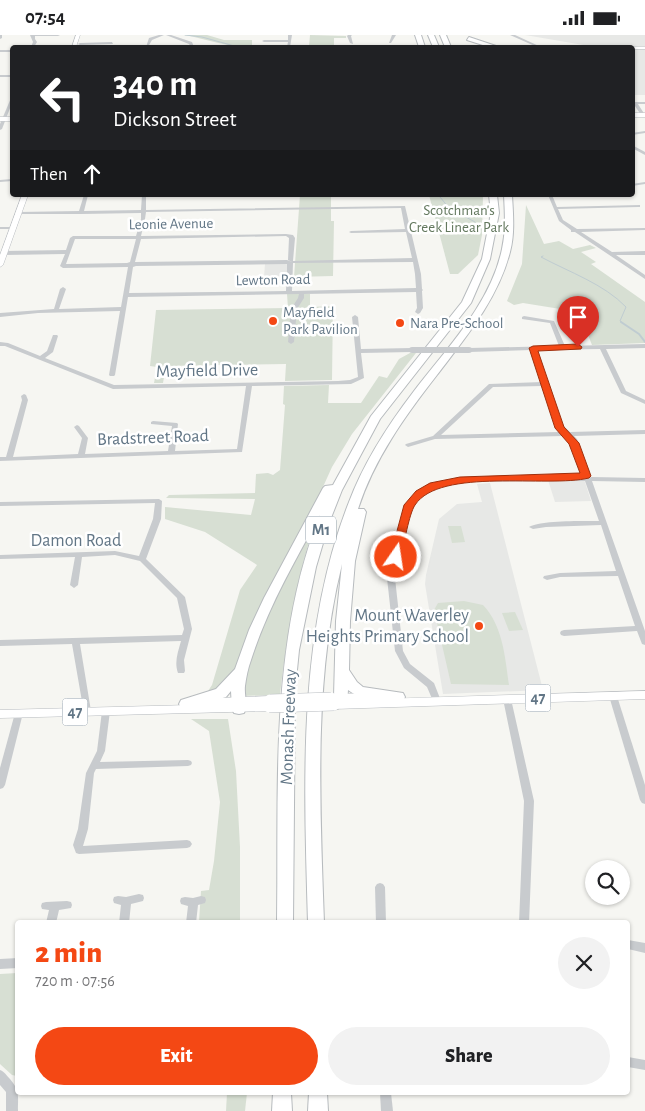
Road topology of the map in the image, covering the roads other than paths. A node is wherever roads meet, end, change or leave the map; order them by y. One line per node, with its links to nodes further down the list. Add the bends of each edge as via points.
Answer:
1 (32, 35): 2 (street)
2 (58, 35)
3 (162, 35): 17 (street, via 150,39)
4 (168, 35): 18 (street)
5 (290, 35): 11 (street)
6 (350, 35): 13 (street)
7 (394, 35): 14 (street)
8 (512, 35): 15 (street)
9 (466, 37): 20 (highway)
10 (264, 41): 11 (street)
11 (289, 41): 19 (street)
12 (112, 43): 16 (street)
13 (352, 43)
14 (390, 43)
15 (529, 43): 21 (street); 22 (street)
16 (89, 45)
17 (148, 45)
18 (192, 45)
19 (289, 45)
20 (483, 45)
21 (532, 45)
22 (536, 45)
23 (10, 103): 26 (street)
24 (635, 104): 25 (street)
25 (644, 115)
26 (2, 119): 27 (street)
27 (0, 129)
28 (24, 197): 37 (main road)
29 (85, 197): 38 (street)
30 (144, 197): 36 (street)
31 (493, 197): 82 (highway, Monash Freeway / M1, via 495,213 488,250 466,303)
32 (508, 197): 93 (highway, Monash Freeway / M1, via 509,237 493,287 396,423)
33 (551, 197): 35 (street)
34 (638, 206): 35 (street)
35 (555, 208): 43 (street, via 561,221)
36 (143, 212): 38 (street); 42 (street, via 403,207); 45 (street)
37 (19, 213): 38 (street); 40 (main road)
38 (81, 213)
39 (0, 228): 40 (street)
40 (14, 228): 47 (main road)
41 (645, 229): 43 (street)
42 (408, 230): 44 (street); 50 (street)
43 (574, 231): 49 (street)
44 (351, 232)
45 (137, 237): 46 (street, Leonie Avenue, via 73,238); 51 (street, Leonie Avenue, via 286,235 292,236); 53 (street)
46 (67, 252): 47 (street); 53 (street, via 63,266)
47 (4, 253): 52 (main road)
48 (645, 253): 49 (street)
49 (610, 254): 54 (street)
50 (414, 260): 51 (street); 56 (street)
51 (290, 262): 53 (street); 57 (street)
52 (0, 265)
53 (132, 265): 59 (street)
54 (645, 277)
55 (63, 289): 61 (street)
56 (420, 290): 58 (street, Lewton Road); 62 (street)
57 (289, 292): 58 (street, Lewton Road); 59 (street, Lewton Road)
58 (302, 292): 67 (street, via 294,307)
59 (126, 295): 60 (street)
60 (123, 309): 61 (street); 75 (street)
61 (56, 311): 63 (street)
62 (418, 313)
63 (0, 315)
64 (354, 317): 73 (street, Mayfield Drive)
65 (524, 318): 70 (street, via 552,322)
66 (55, 335): 74 (street, via 50,353)
67 (292, 342)
68 (0, 344): 74 (street, Mayfield Drive)
69 (645, 346): 72 (street)
70 (562, 347): 71 (street); 72 (street)
71 (533, 348): 73 (street, bridge); 77 (street)
72 (603, 348): 81 (street, via 623,392)
73 (358, 351): 78 (street, Mayfield Drive, via 361,378 351,382)
74 (42, 357): 76 (street, Mayfield Drive)
75 (112, 375): 76 (street); 79 (street)
76 (100, 383): 79 (street, Mayfield Drive)
77 (544, 383): 86 (street, via 561,431); 87 (street, via 491,385)
78 (249, 385): 79 (street, Mayfield Drive); 89 (street, Bradstreet Road, via 240,451)
79 (110, 386)
80 (24, 396): 92 (street)
81 (645, 402)
82 (375, 418): 111 (highway, via 347,455 279,579); 140 (highway, Monash Freeway / M1, via 336,490 323,523 300,607 288,690)
83 (153, 423): 89 (street, via 175,424)
84 (77, 427): 90 (street, via 85,438)
85 (645, 432): 86 (street)
86 (567, 434): 87 (street); 94 (street, via 574,443)
87 (434, 437): 88 (street)
88 (408, 445)
89 (170, 453): 90 (street, Bradstreet Road)
90 (81, 456): 92 (street, Bradstreet Road)
91 (0, 459): 92 (street, Bradstreet Road)
92 (9, 459)
93 (373, 464): 112 (highway, via 350,561); 141 (highway, Monash Freeway / M1, via 355,499 337,558 319,661 315,735)
94 (587, 479): 95 (street); 97 (street); 119 (street, via 445,482 420,493 409,505 391,578 399,651 407,666 431,685)
95 (645, 480)
96 (0, 504): 101 (street, via 159,501 157,519)
97 (603, 523): 98 (street); 102 (street)
98 (533, 527)
99 (79, 554): 100 (street, Damon Road); 101 (street, Damon Road, via 123,554); 104 (street)
100 (0, 557)
101 (142, 559): 107 (street, Damon Road, via 181,597 188,629)
102 (621, 573): 103 (street); 105 (street)
103 (547, 578)
104 (74, 585)
105 (640, 628): 106 (street); 109 (street)
106 (564, 633)
107 (186, 638): 108 (street); 113 (street, Damon Road, via 180,660)
108 (76, 641): 110 (street); 123 (street)
109 (645, 642)
110 (0, 643)
111 (242, 667): 120 (highway, via 221,693); 121 (highway)
112 (341, 669): 116 (highway, via 353,689); 118 (highway)
113 (181, 671)
114 (645, 695): 115 (main road, 47)
115 (613, 696): 117 (main road, 47); 131 (street)
116 (398, 697): 118 (main road, 47); 119 (main road, 47)
117 (507, 699): 119 (main road, 47); 143 (street, via 529,801)
118 (336, 700): 119 (main road, 47, via 402,704); 121 (main road, 47, bridge)
119 (433, 701)
120 (186, 704): 121 (main road, 47); 122 (main road, 47)
121 (238, 705): 122 (main road, 47)
122 (150, 709): 124 (main road, 47)
123 (87, 711): 124 (main road, 47); 125 (main road, 47)
124 (106, 711): 129 (street, via 101,751)
125 (18, 713): 126 (main road, 47); 127 (street)
126 (0, 714)
127 (4, 760): 130 (street)
128 (188, 763): 129 (street)
129 (93, 766): 132 (street, via 79,849)
130 (0, 785)
131 (645, 801)
132 (187, 844)
133 (380, 887): 142 (street)
134 (139, 898): 138 (street, via 122,901)
135 (193, 901): 139 (street)
136 (67, 905): 137 (street, via 50,906)
137 (51, 920)
138 (124, 920)
139 (191, 920)
140 (285, 920)
141 (316, 920)
142 (381, 920)
143 (524, 920)
144 (630, 945): 145 (street)
145 (645, 947)
146 (15, 963): 147 (street)
147 (0, 964)
148 (630, 1062): 149 (street)
149 (645, 1065)
150 (0, 1076): 151 (street)
151 (15, 1089): 155 (street)
152 (282, 1095): 156 (highway)
153 (318, 1095): 157 (highway)
154 (386, 1095): 158 (street)
155 (12, 1111)
156 (282, 1111)
157 (318, 1111)
158 (387, 1111)

